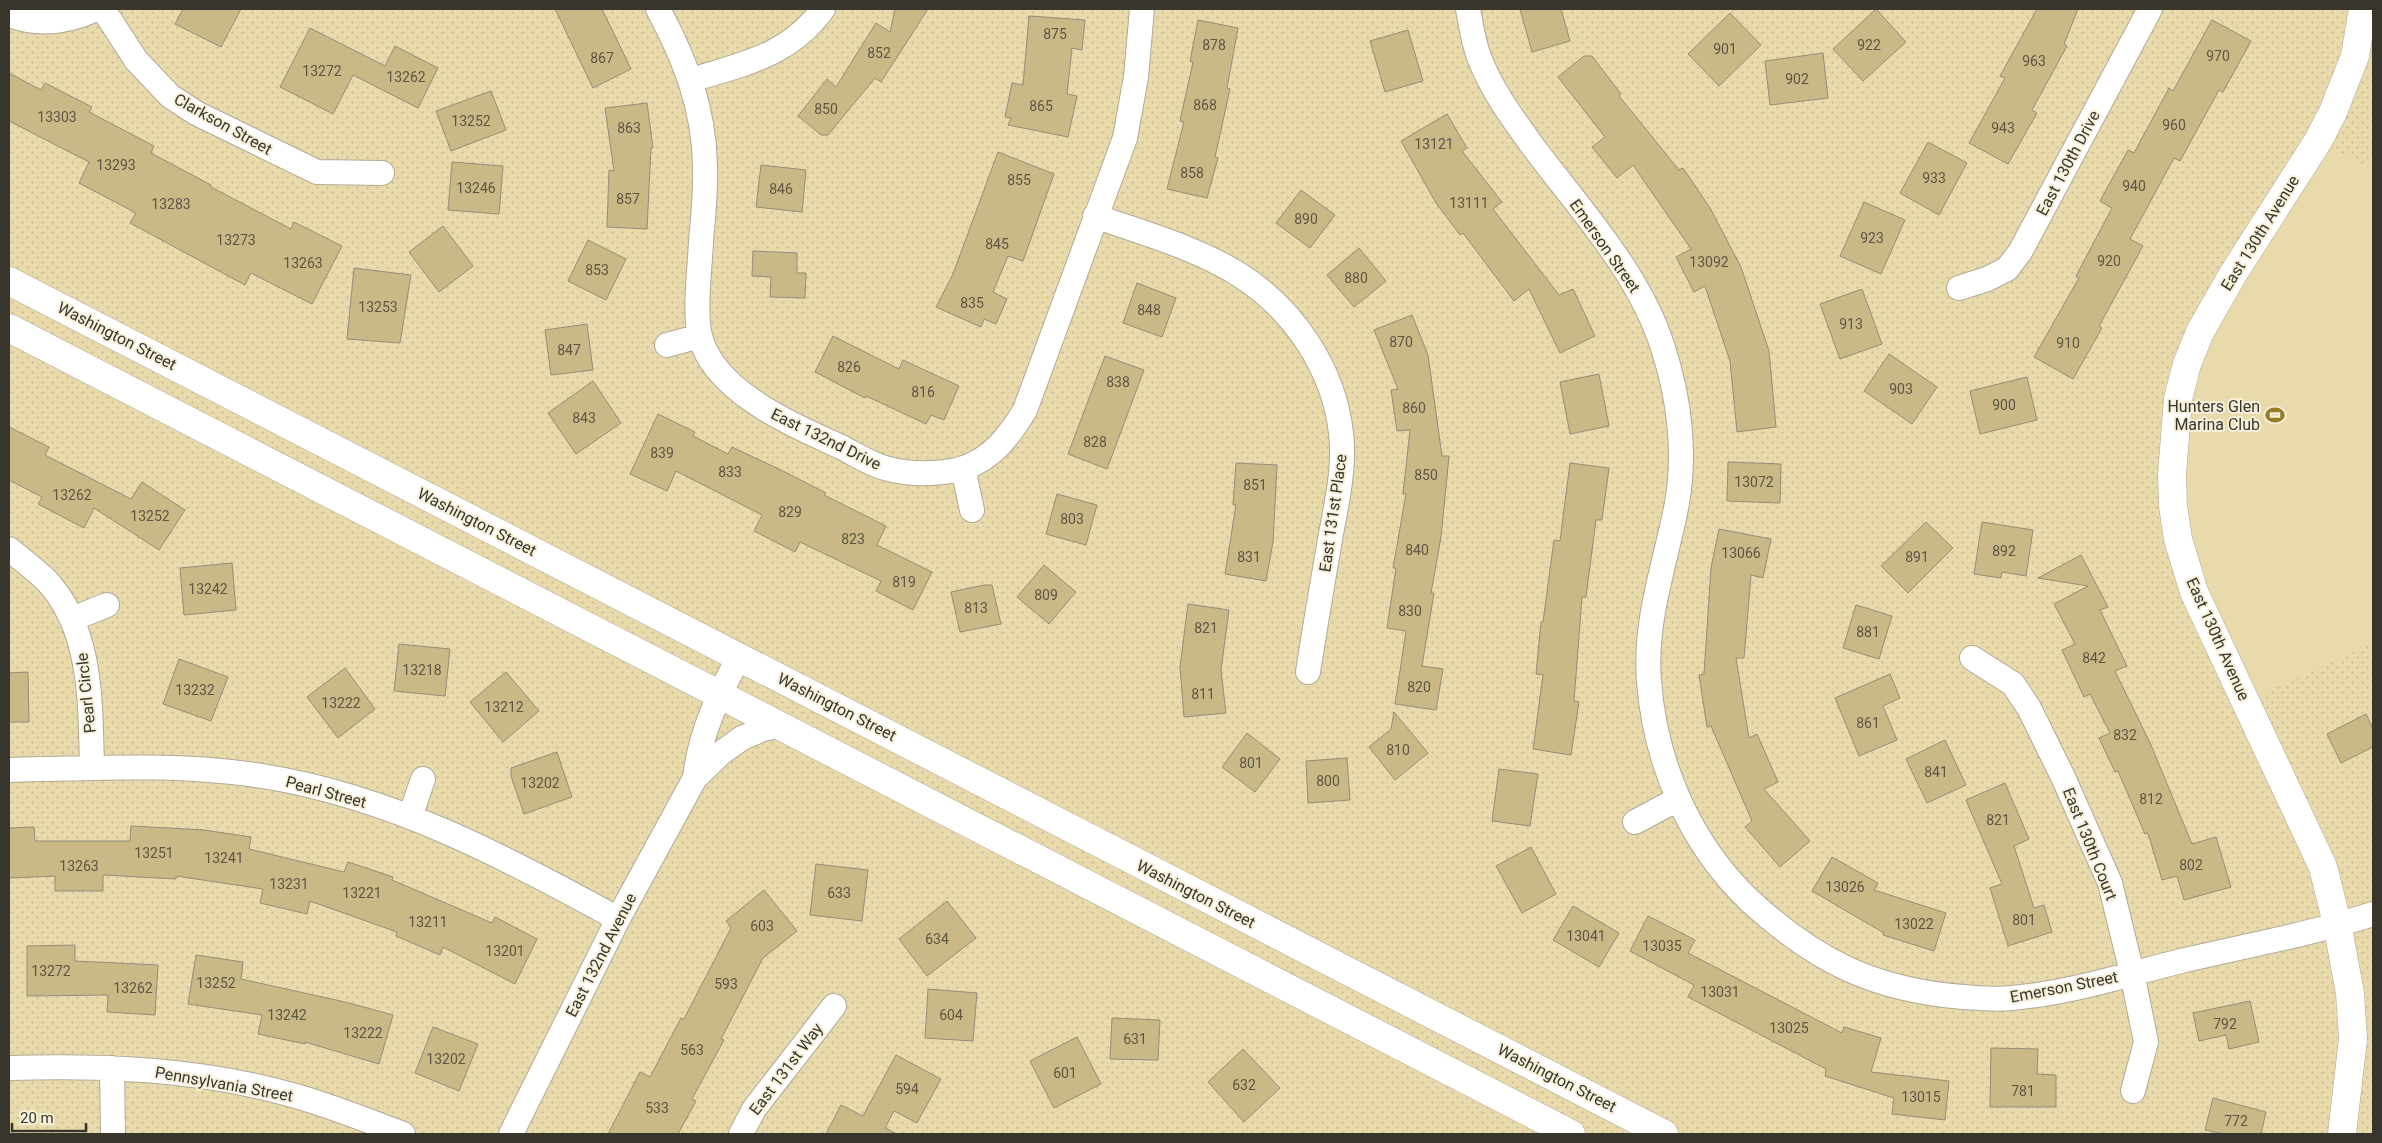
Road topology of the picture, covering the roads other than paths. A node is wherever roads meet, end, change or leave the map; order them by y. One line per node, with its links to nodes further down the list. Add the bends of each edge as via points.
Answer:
1 (96, 9): 9 (street, via 51,23)
2 (103, 9): 11 (street, Clarkson Street, via 136,60 170,96 196,113 316,172)
3 (658, 9): 10 (street, East 132nd Drive)
4 (823, 9): 10 (street, via 812,25 788,45 763,58)
5 (1142, 9): 12 (street, via 1136,77 1125,138)
6 (1468, 9): 32 (street, Emerson Street, via 1474,42 1497,97 1619,261 1645,303 1663,347 1679,421 1680,475 1651,616 1649,680 1665,763)
7 (2150, 9): 14 (street, East 130th Drive, via 2020,252 2007,269)
8 (2363, 9): 37 (main road, East 130th Avenue, via 2355,56 2333,112 2200,332 2178,399 2172,474 2178,539 2194,592 2322,867)
9 (9, 15)
10 (690, 80): 16 (street, East 132nd Drive, via 702,126 705,166 698,304)
11 (382, 173)
12 (1095, 216): 18 (street, East 132nd Drive, via 1026,410 1011,433 992,452); 25 (street, East 131st Place, via 1200,255 1254,285 1287,314 1307,340 1328,382 1341,432 1342,468)
13 (9, 281): 23 (main road, Washington Street)
14 (1958, 288)
15 (9, 328): 26 (main road)
16 (700, 336): 17 (street); 18 (street, East 132nd Drive, via 714,366 736,388 761,406 822,438 885,468 932,473)
17 (667, 345)
18 (963, 468): 19 (street)
19 (972, 510)
20 (9, 549): 22 (street, Pearl Circle, via 46,580)
21 (107, 604): 22 (street)
22 (72, 619): 28 (street, Pearl Circle, via 86,666)
23 (739, 657): 26 (street, East 132nd Avenue); 49 (main road, Washington Street)
24 (1972, 658): 38 (street, East 130th Court, via 2013,684 2029,708 2110,883)
25 (1308, 672)
26 (720, 693): 27 (main road); 31 (street, East 132nd Avenue, via 703,733)
27 (781, 725): 31 (street, East 132nd Avenue, via 742,738); 48 (main road)
28 (92, 768): 29 (street, Pearl Street); 33 (street, Pearl Street, via 218,771 262,776 335,792)
29 (9, 770)
30 (423, 778): 33 (street)
31 (695, 778): 36 (street, East 132nd Avenue)
32 (1678, 799): 34 (street); 38 (street, Emerson Street, via 1694,830 1723,871 1774,923 1816,952 1878,983 1932,994 2009,999 2069,989)
33 (410, 817): 36 (street, Pearl Street, via 538,874)
34 (1636, 822)
35 (2373, 914): 37 (street, Emerson Street)
36 (618, 919): 46 (street, East 132nd Avenue)
37 (2337, 923): 38 (street, Emerson Street); 43 (main road, East 130th Avenue, via 2350,993 2352,1039)
38 (2132, 973): 42 (street, East 130th Court, via 2146,1042)
39 (834, 1006): 47 (street, East 131st Way, via 754,1109)
40 (9, 1068): 41 (street, Pennsylvania Street)
41 (112, 1068): 44 (street); 45 (street, Pennsylvania Street, via 174,1072 291,1094)
42 (2133, 1091)
43 (2339, 1128)
44 (113, 1134)
45 (403, 1134)
46 (511, 1134)
47 (741, 1134)
48 (1571, 1134)
49 (1664, 1134)

